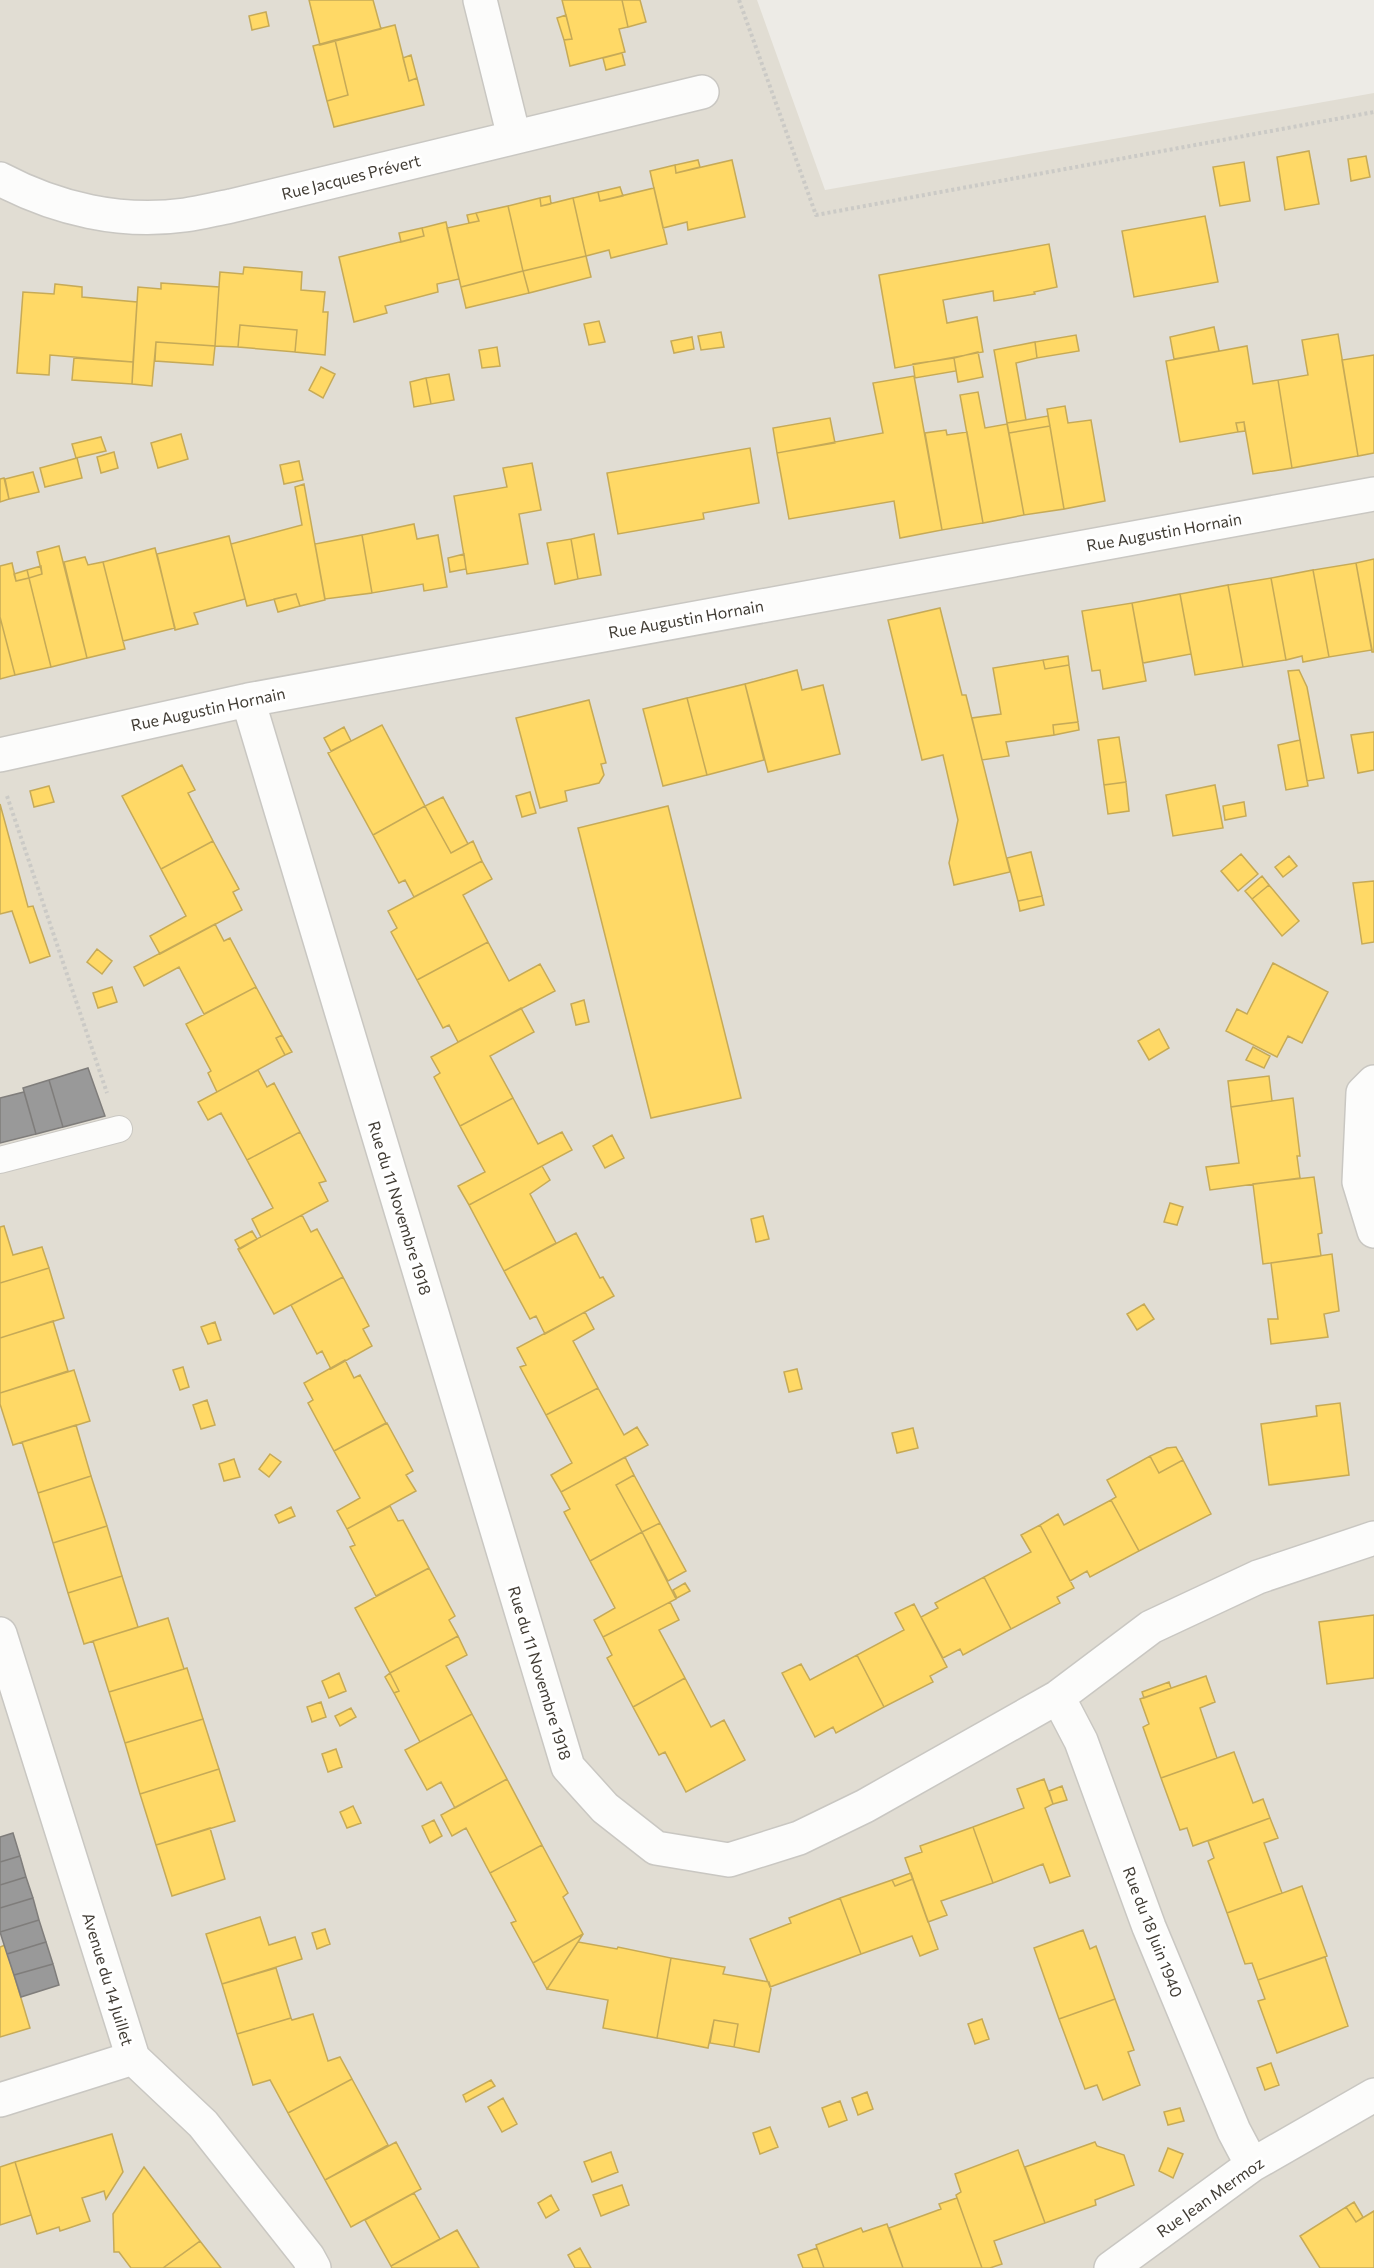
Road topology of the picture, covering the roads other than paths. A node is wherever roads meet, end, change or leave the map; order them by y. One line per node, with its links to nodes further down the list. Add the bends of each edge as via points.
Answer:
1 (480, 0): 3 (street)
2 (702, 92): 3 (street, Rue Jacques Prévert)
3 (514, 137): 4 (street, Rue Jacques Prévert, via 184,216 100,214 60,206)
4 (0, 179)
5 (1374, 494): 6 (street, Rue Augustin Hornain)
6 (248, 700): 7 (street, Rue Augustin Hornain); 14 (street, Rue du 11 Novembre 1918, via 568,1767 605,1808 656,1848 729,1860 799,1838 865,1806)
7 (2, 771)
8 (1374, 1082): 11 (street, via 1363,1092 1359,1182)
9 (120, 1129): 10 (lane)
10 (0, 1160)
11 (1374, 1231)
12 (1374, 1538): 14 (street, Rue du 11 Novembre 1918, via 1258,1577 1151,1627)
13 (0, 1634): 15 (street, Avenue du 14 Juillet)
14 (1058, 1696): 18 (street, Rue du 18 Juin 1940, via 1080,1741 1149,1927 1233,2131)
15 (133, 2058): 17 (street); 19 (street, Avenue du 14 Juillet, via 203,2124)
16 (1374, 2095): 18 (street, Rue Jean Mermoz)
17 (0, 2100)
18 (1252, 2165): 20 (street, Rue Jean Mermoz)
19 (314, 2268)
20 (1111, 2268)

